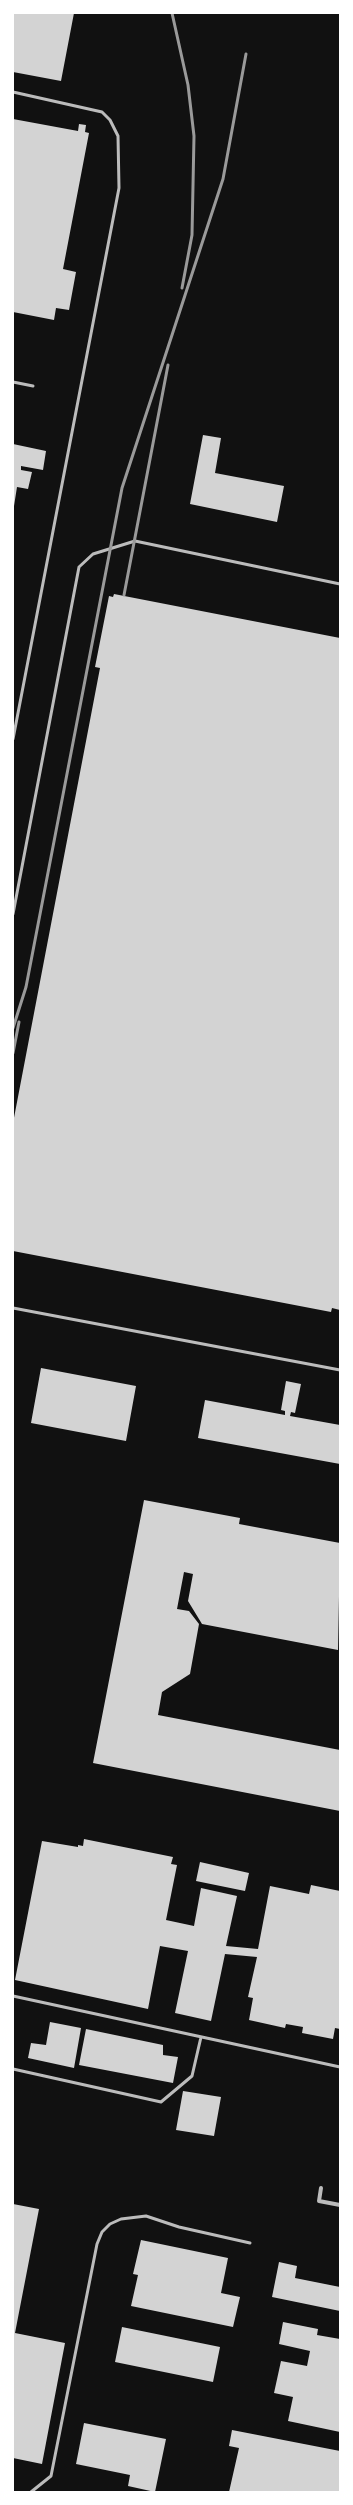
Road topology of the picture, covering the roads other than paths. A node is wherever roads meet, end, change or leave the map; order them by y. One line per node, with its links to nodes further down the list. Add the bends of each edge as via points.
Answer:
1 (13, 92): 5 (lane, via 102,112 110,120 118,136 119,188)
2 (13, 382): 3 (lane)
3 (33, 386)
4 (340, 584): 6 (lane, via 135,541 93,554 79,568)
5 (13, 739)
6 (13, 914)
7 (13, 1308): 8 (lane)
8 (340, 1370)
9 (13, 1996): 10 (lane)
10 (201, 2037): 11 (lane); 12 (lane, via 192,2076 161,2102)
11 (340, 2067)
12 (13, 2069)
13 (321, 2188): 14 (street, via 319,2201)
14 (340, 2205)
15 (250, 2243): 16 (lane, via 179,2227 146,2216 121,2218 102,2232 97,2244 51,2476)
16 (31, 2492)

